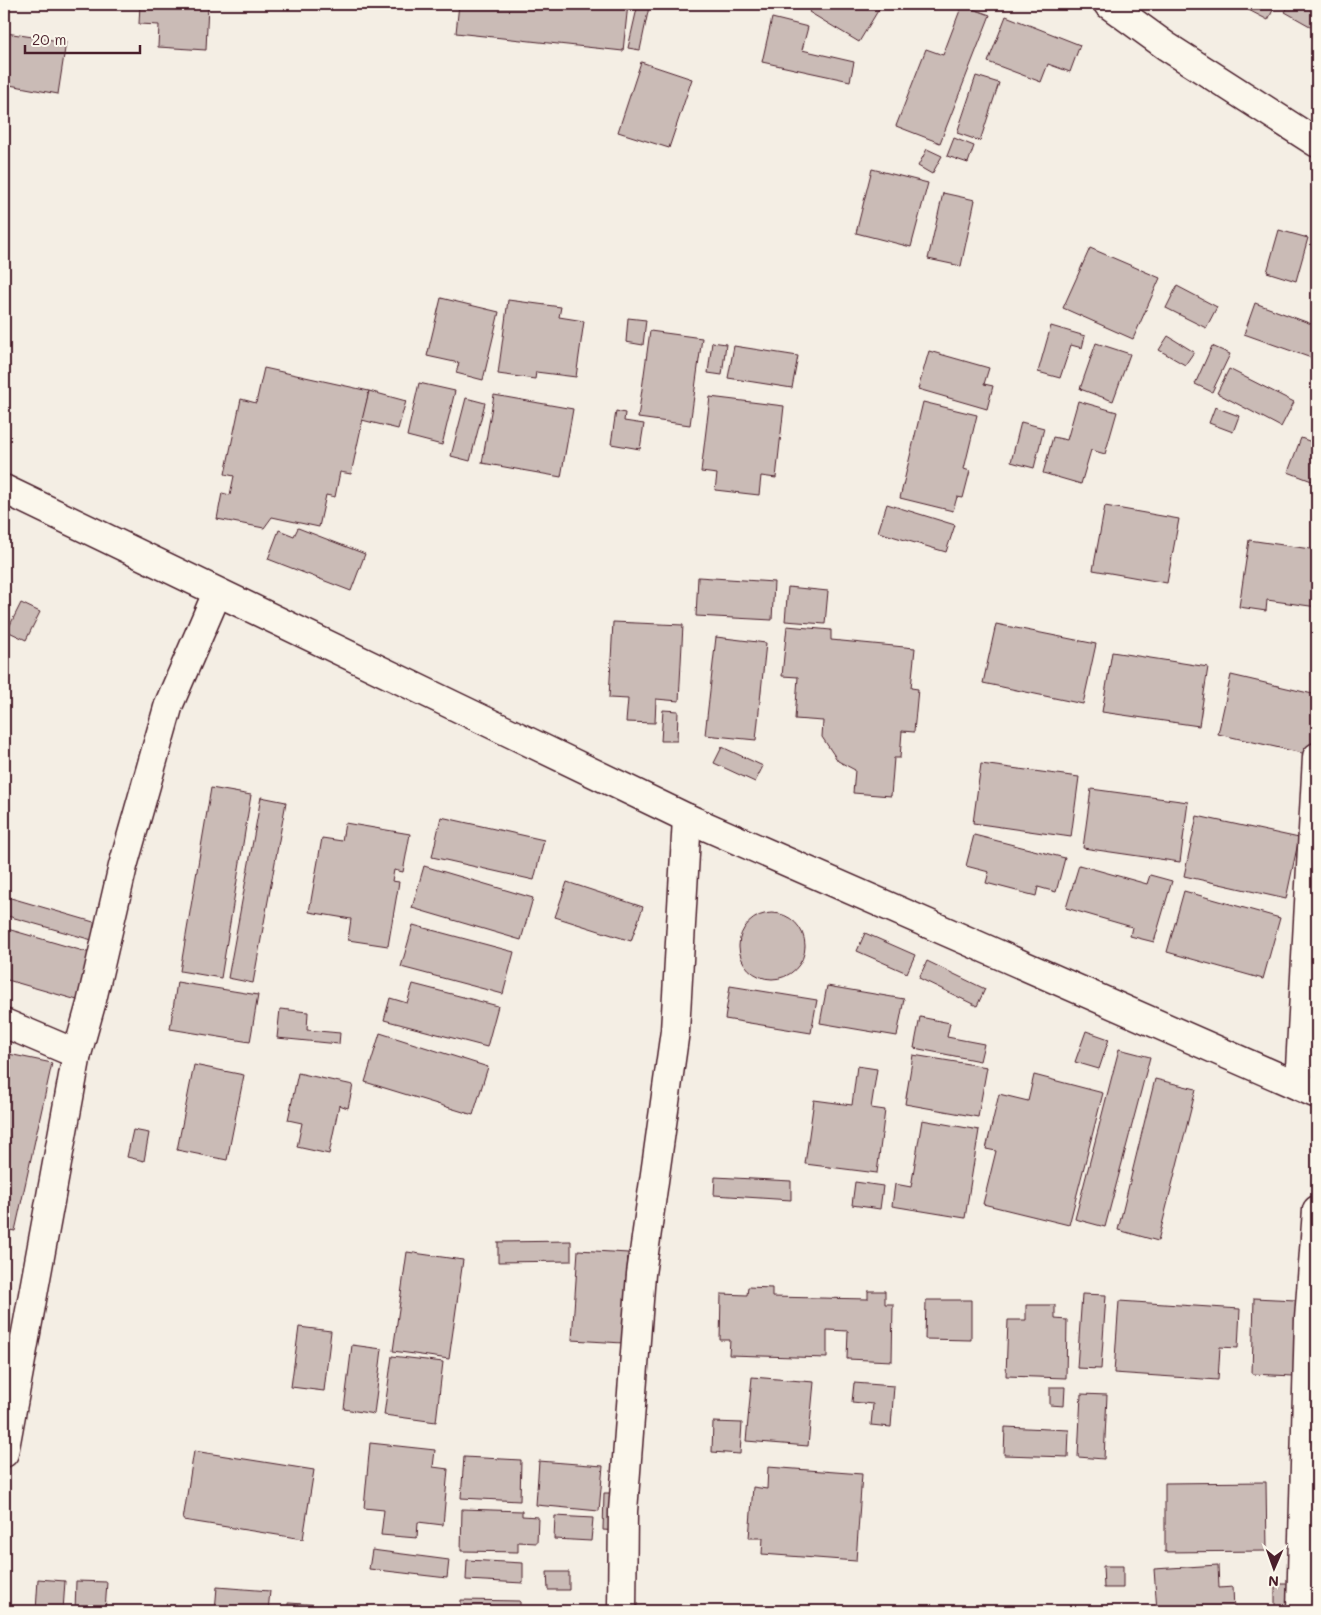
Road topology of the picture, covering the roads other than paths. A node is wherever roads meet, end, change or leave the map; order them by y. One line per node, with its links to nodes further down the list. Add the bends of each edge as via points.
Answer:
1 (1108, 4): 2 (street, via 1166,46)
2 (1317, 142)
3 (4, 489): 4 (street)
4 (217, 593): 6 (street); 8 (street, via 169,704 123,866)
5 (1317, 757): 9 (street)
6 (687, 818): 9 (street); 12 (street, via 675,1031 641,1284 623,1511)
7 (4, 1023): 8 (street)
8 (77, 1054): 11 (street)
9 (1308, 1090)
10 (1317, 1210): 13 (street, via 1309,1319)
11 (4, 1454)
12 (622, 1611)
13 (1302, 1611)

